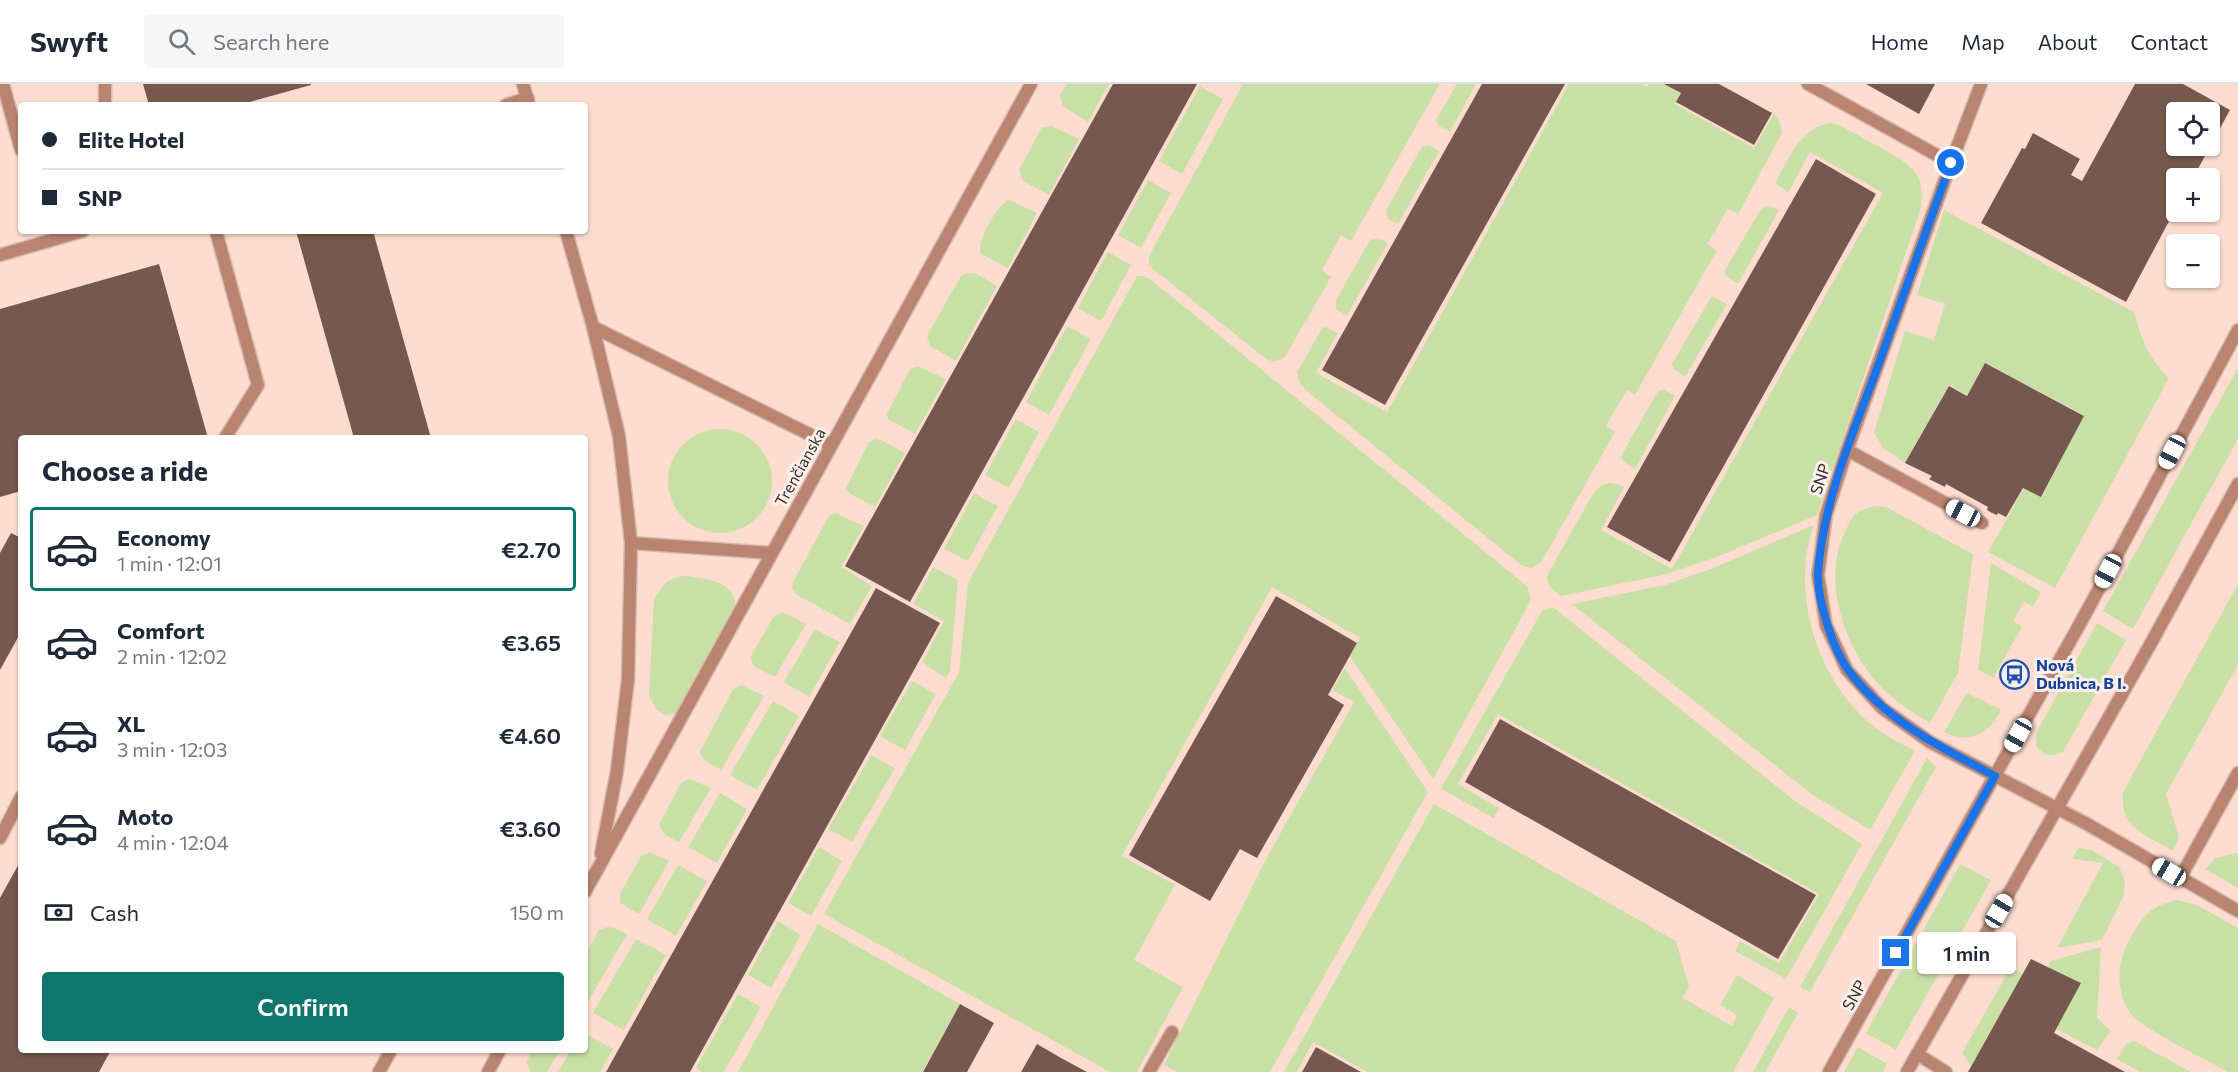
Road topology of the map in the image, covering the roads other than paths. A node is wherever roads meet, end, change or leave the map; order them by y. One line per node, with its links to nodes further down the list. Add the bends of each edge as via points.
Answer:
1 (3, 84): 9 (street)
2 (105, 84): 7 (street)
3 (524, 84): 8 (street)
4 (1031, 84): 19 (street, Trenčianska)
5 (1808, 84): 10 (street)
6 (1981, 84): 10 (street, SNP)
7 (105, 102)
8 (529, 102)
9 (18, 139)
10 (1951, 163): 20 (street, SNP)
11 (60, 234): 14 (street)
12 (217, 234): 18 (street, via 258,385)
13 (567, 234): 16 (street, Trenčianska)
14 (44, 236): 15 (street)
15 (0, 255)
16 (593, 327): 19 (street); 23 (street, Trenčianska, via 619,436)
17 (2238, 330): 26 (street, SNP)
18 (227, 435)
19 (831, 445): 24 (street, Trenčianska)
20 (1847, 450): 22 (street); 26 (street, SNP, via 1826,515 1818,575 1826,625 1847,670 1882,708 1930,742)
21 (2238, 484): 28 (street)
22 (1982, 523)
23 (631, 543): 24 (street); 30 (street, Trenčianska, via 628,679 617,771)
24 (771, 553): 30 (street, Trenčianska)
25 (2238, 773): 31 (street)
26 (1995, 776): 28 (street, SNP); 41 (street, SNP)
27 (18, 803): 29 (street)
28 (2057, 809): 31 (street, SNP); 37 (street)
29 (0, 838)
30 (598, 867): 32 (street, Trenčianska)
31 (2180, 878): 33 (street, SNP)
32 (588, 886)
33 (2238, 911)
34 (1172, 1032): 40 (street)
35 (389, 1053): 38 (street)
36 (498, 1053): 39 (street)
37 (1917, 1054): 42 (street); 43 (street)
38 (379, 1072)
39 (488, 1072)
40 (1149, 1072)
41 (1829, 1072)
42 (1906, 1072)
43 (1946, 1072)

